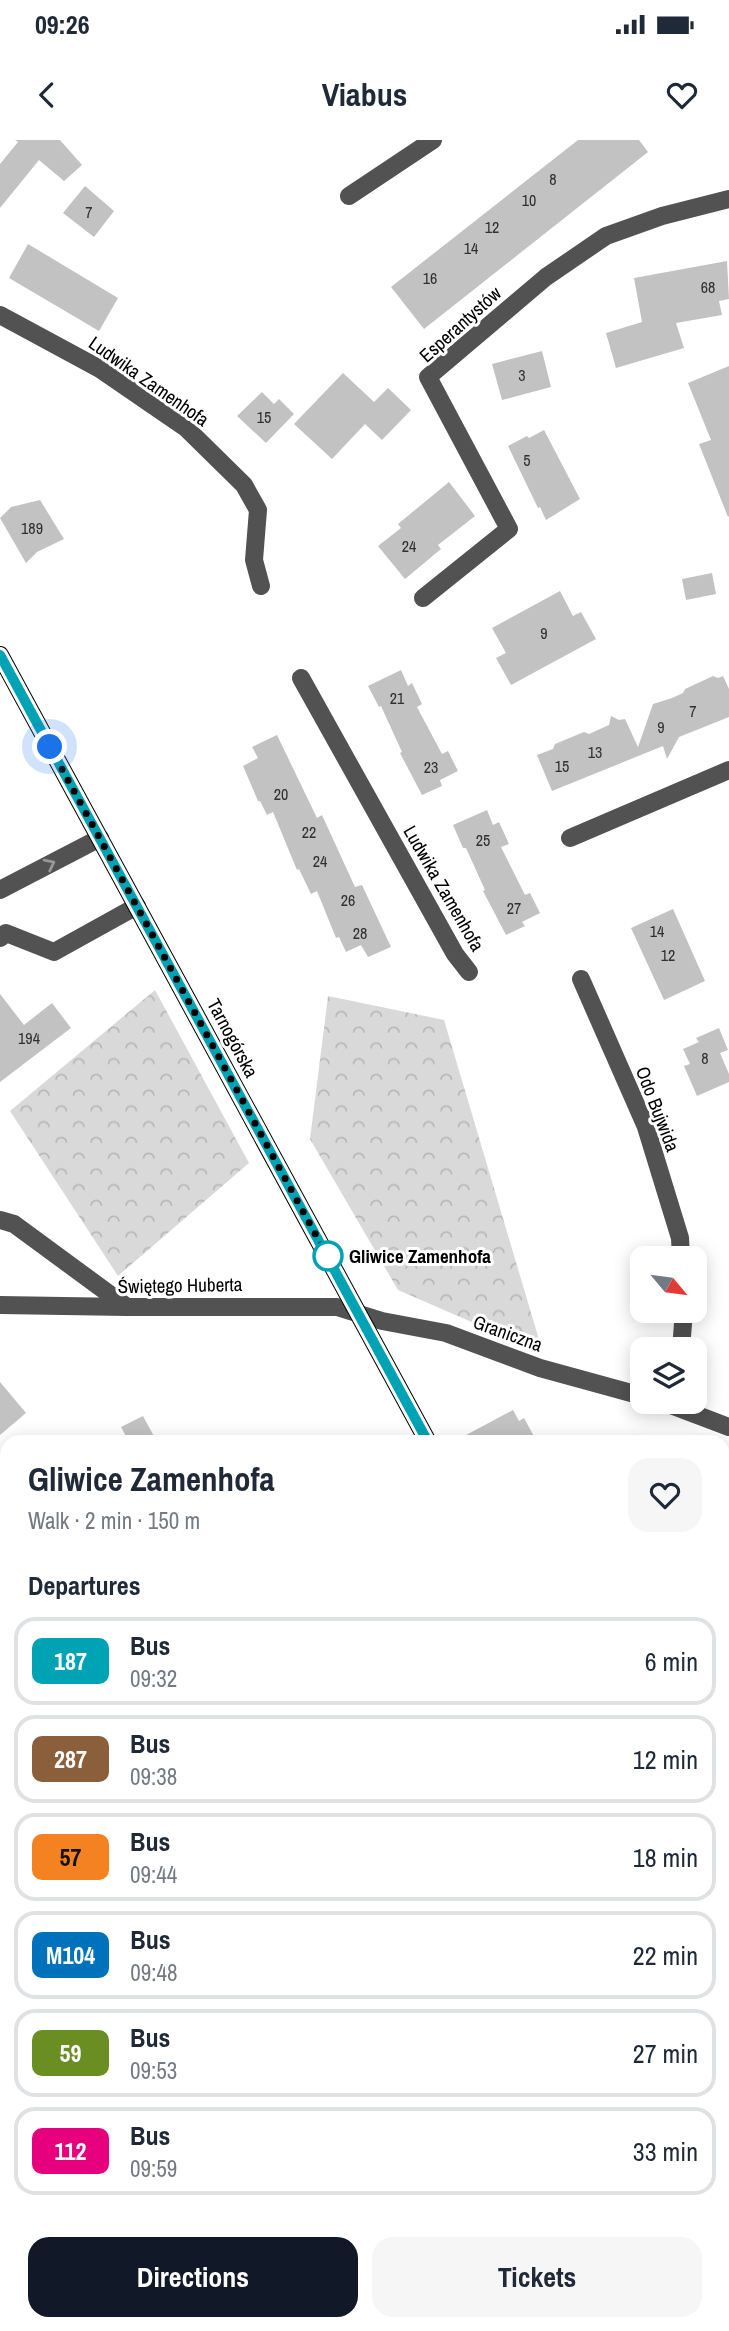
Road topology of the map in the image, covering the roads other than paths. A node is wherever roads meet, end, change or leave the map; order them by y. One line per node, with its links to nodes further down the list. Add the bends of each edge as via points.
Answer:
1 (433, 140): 2 (street)
2 (349, 196)
3 (729, 199): 6 (street, Esperantystów, via 606,236 546,277 428,377 509,529)
4 (0, 315): 5 (street, Ludwika Zamenhofa, via 100,369 186,428 244,485 258,510 254,561)
5 (261, 586)
6 (423, 598)
7 (0, 655): 10 (main road, Tarnogórska)
8 (301, 678): 15 (street, Ludwika Zamenhofa)
9 (729, 771): 11 (street)
10 (100, 838): 12 (street, one-way to 10); 13 (main road, Tarnogórska)
11 (570, 838)
12 (0, 890)
13 (137, 906): 14 (street, via 54,953 6,933); 21 (main road, Tarnogórska)
14 (0, 938)
15 (469, 972)
16 (581, 979): 18 (street, Odo Bujwida, via 646,1127)
17 (0, 1220): 20 (street, via 14,1224)
18 (680, 1246)
19 (0, 1305): 20 (street, Świętego Huberta)
20 (127, 1307): 21 (street, Świętego Huberta, via 297,1305 337,1307)
21 (359, 1314): 22 (street, Graniczna, via 446,1333 540,1368); 25 (main road, Tarnogórska)
22 (630, 1393)
23 (698, 1414): 24 (street)
24 (729, 1427)
25 (424, 1435)

